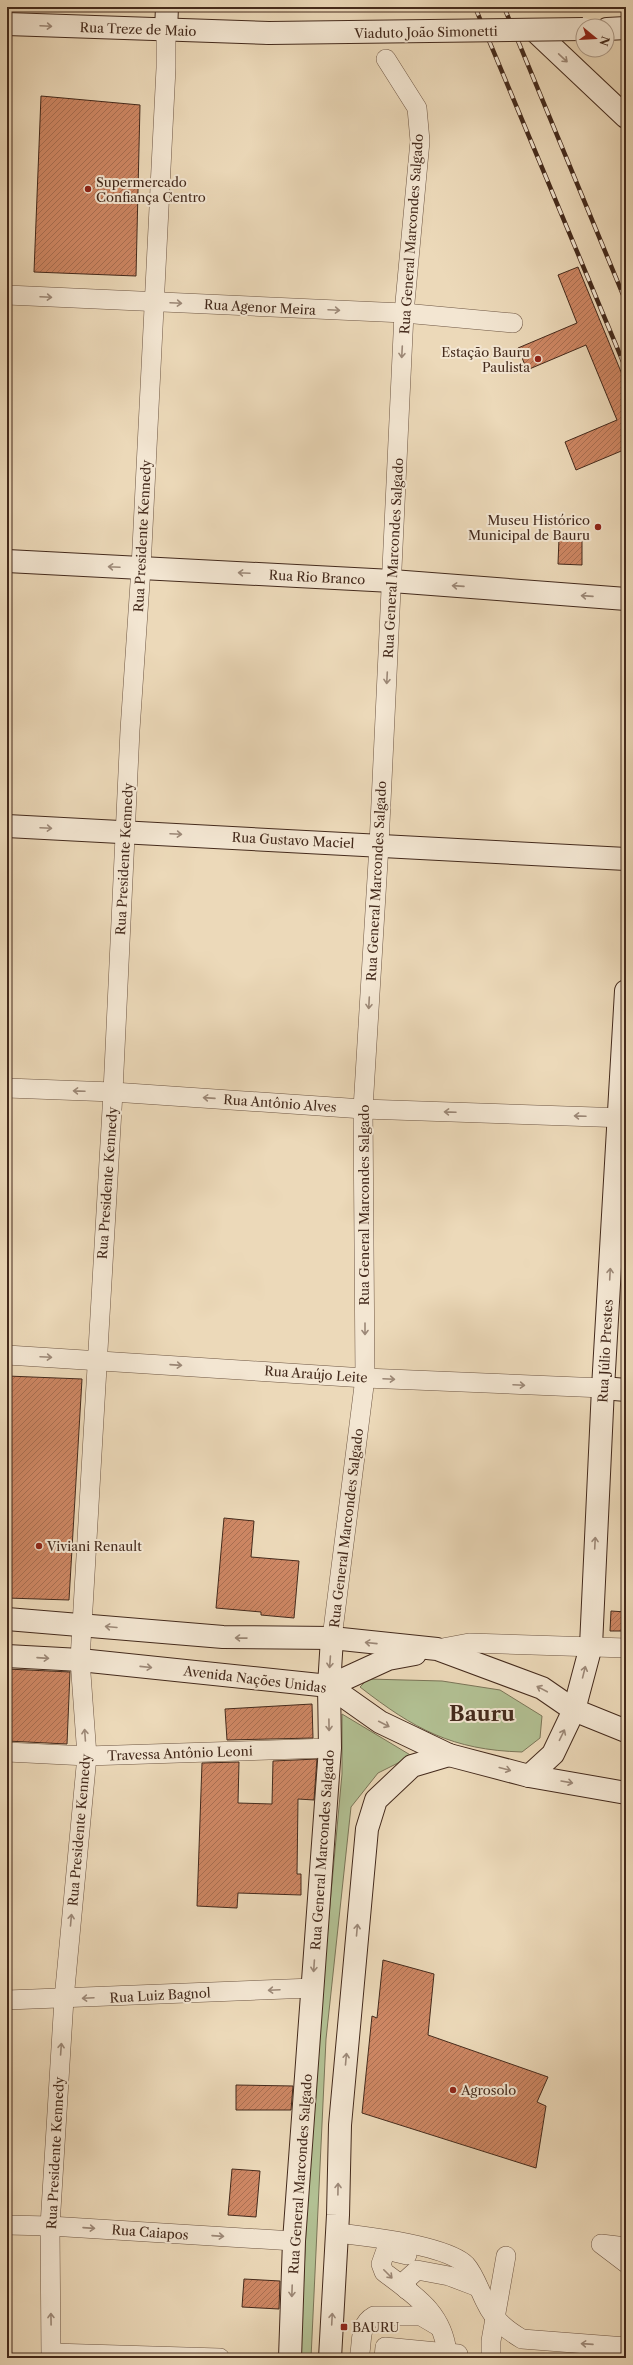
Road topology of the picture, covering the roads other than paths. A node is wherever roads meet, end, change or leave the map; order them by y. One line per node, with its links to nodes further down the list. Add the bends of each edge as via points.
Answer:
1 (167, 7): 6 (street, Rua Presidente Kennedy)
2 (7, 24): 6 (street, Rua Treze de Maio, one-way to 6)
3 (626, 28): 5 (street)
4 (575, 29): 7 (street, Viaduto João Simonetti, bridge)
5 (615, 29)
6 (166, 30): 8 (street, Rua Treze de Maio); 12 (street, Rua Presidente Kennedy)
7 (535, 31): 8 (street, Viaduto João Simonetti, bridge); 10 (street, one-way to 10)
8 (269, 33)
9 (386, 59): 13 (street, Rua General Marcondes Salgado, via 417,108 420,142)
10 (626, 117)
11 (7, 295): 12 (street, Rua Agenor Meira, one-way to 12)
12 (155, 302): 13 (street, Rua Agenor Meira, one-way to 13); 16 (street, Rua Presidente Kennedy)
13 (404, 313): 14 (street, Rua Agenor Meira); 17 (street, Rua General Marcondes Salgado, one-way to 17)
14 (513, 323)
15 (7, 561): 16 (street, Rua Rio Branco, one-way to 15)
16 (141, 568): 17 (street, Rua Rio Branco, one-way to 16); 20 (street, Rua Presidente Kennedy)
17 (392, 581): 18 (street, Rua Rio Branco, one-way to 17); 21 (street, Rua General Marcondes Salgado, one-way to 21)
18 (626, 599)
19 (7, 826): 20 (street, Rua Gustavo Maciel, one-way to 20)
20 (126, 831): 21 (street, Rua Gustavo Maciel, one-way to 21); 25 (street, Rua Presidente Kennedy)
21 (379, 845): 22 (street, Rua Gustavo Maciel); 26 (street, Rua General Marcondes Salgado, one-way to 26)
22 (626, 858)
23 (626, 991): 27 (street, Rua Júlio Prestes)
24 (7, 1088): 25 (street, Rua Antônio Alves, one-way to 24)
25 (113, 1092): 26 (street, Rua Antônio Alves, one-way to 25); 29 (street, Rua Presidente Kennedy)
26 (363, 1109): 27 (street, Rua Antônio Alves, one-way to 26); 30 (street, Rua General Marcondes Salgado, one-way to 30)
27 (623, 1118): 31 (street, Rua Júlio Prestes, one-way to 27)
28 (7, 1355): 29 (street, Rua Araújo Leite, one-way to 29)
29 (96, 1359): 30 (street, Rua Araújo Leite, one-way to 30); 34 (street, Rua Presidente Kennedy)
30 (365, 1378): 31 (street, Rua Araújo Leite, one-way to 31); 35 (street, Rua General Marcondes Salgado)
31 (603, 1388): 32 (street, Rua Araújo Leite); 36 (street, Rua Júlio Prestes, one-way to 31)
32 (626, 1390)
33 (7, 1619): 34 (street)
34 (83, 1624): 35 (street, one-way to 34, via 223,1637); 40 (street, Rua Presidente Kennedy)
35 (332, 1638): 38 (street, one-way to 35); 41 (street, Rua General Marcondes Salgado, one-way to 41)
36 (591, 1646): 37 (street); 38 (street, via 469,1643); 42 (street, Rua Júlio Prestes, one-way to 36)
37 (626, 1648)
38 (437, 1650): 41 (street, via 388,1659); 42 (street, one-way to 38, via 542,1688)
39 (7, 1656): 40 (street, Avenida Nações Unidas, one-way to 40)
40 (80, 1660): 41 (street, Avenida Nações Unidas, one-way to 41); 47 (street, Rua Presidente Kennedy, one-way to 40)
41 (329, 1686): 44 (street, Rua General Marcondes Salgado, one-way to 44); 46 (street, Avenida Nações Unidas, one-way to 46, via 380,1722)
42 (574, 1710): 43 (street); 48 (street, Rua Júlio Prestes, one-way to 42, via 553,1754)
43 (626, 1731)
44 (330, 1748): 47 (street, Travessa Antônio Leoni); 50 (street, Rua General Marcondes Salgado, one-way to 50)
45 (7, 1752): 47 (street, Travessa Antônio Leoni)
46 (449, 1755): 48 (street, Avenida Nações Unidas, one-way to 48); 55 (street, one-way to 46, via 340,2125 367,1829 376,1800 412,1766)
47 (87, 1756): 51 (street, Rua Presidente Kennedy, one-way to 47)
48 (529, 1776): 49 (street, Avenida Nações Unidas, one-way to 49)
49 (626, 1793)
50 (312, 1988): 51 (street, Rua Luiz Bagnol, one-way to 51); 57 (street, Rua General Marcondes Salgado)
51 (64, 1999): 52 (street, Rua Luiz Bagnol); 54 (street, Rua Presidente Kennedy, one-way to 51)
52 (7, 2000)
53 (7, 2225): 54 (street, Rua Caiapos)
54 (50, 2226): 57 (street, Rua Caiapos, one-way to 57); 68 (street, Rua Presidente Kennedy, one-way to 54)
55 (337, 2233): 56 (street); 72 (street, one-way to 55)
56 (366, 2236): 59 (street, via 373,2246); 61 (street, via 445,2254)
57 (294, 2241): 71 (street, Rua General Marcondes Salgado, one-way to 71)
58 (626, 2247): 60 (street, via 601,2244)
59 (386, 2250): 61 (street, via 433,2262); 62 (street, one-way to 62, via 381,2264 384,2272)
60 (626, 2263)
61 (472, 2276): 62 (street, via 449,2276 417,2270 406,2280); 63 (street); 63 (street, via 494,2278 505,2263)
62 (407, 2290): 64 (street, via 432,2313)
63 (496, 2319): 65 (street); 67 (street)
64 (443, 2331): 69 (street); 73 (street, via 421,2316 374,2316 368,2319 362,2328)
65 (522, 2339): 66 (street, one-way to 65); 67 (street, via 503,2336)
66 (626, 2347)
67 (491, 2350)
68 (51, 2355): 70 (street)
69 (453, 2356): 74 (street, via 385,2347)
70 (220, 2358)
71 (290, 2358)
72 (330, 2358)
73 (359, 2358)
74 (384, 2358)

